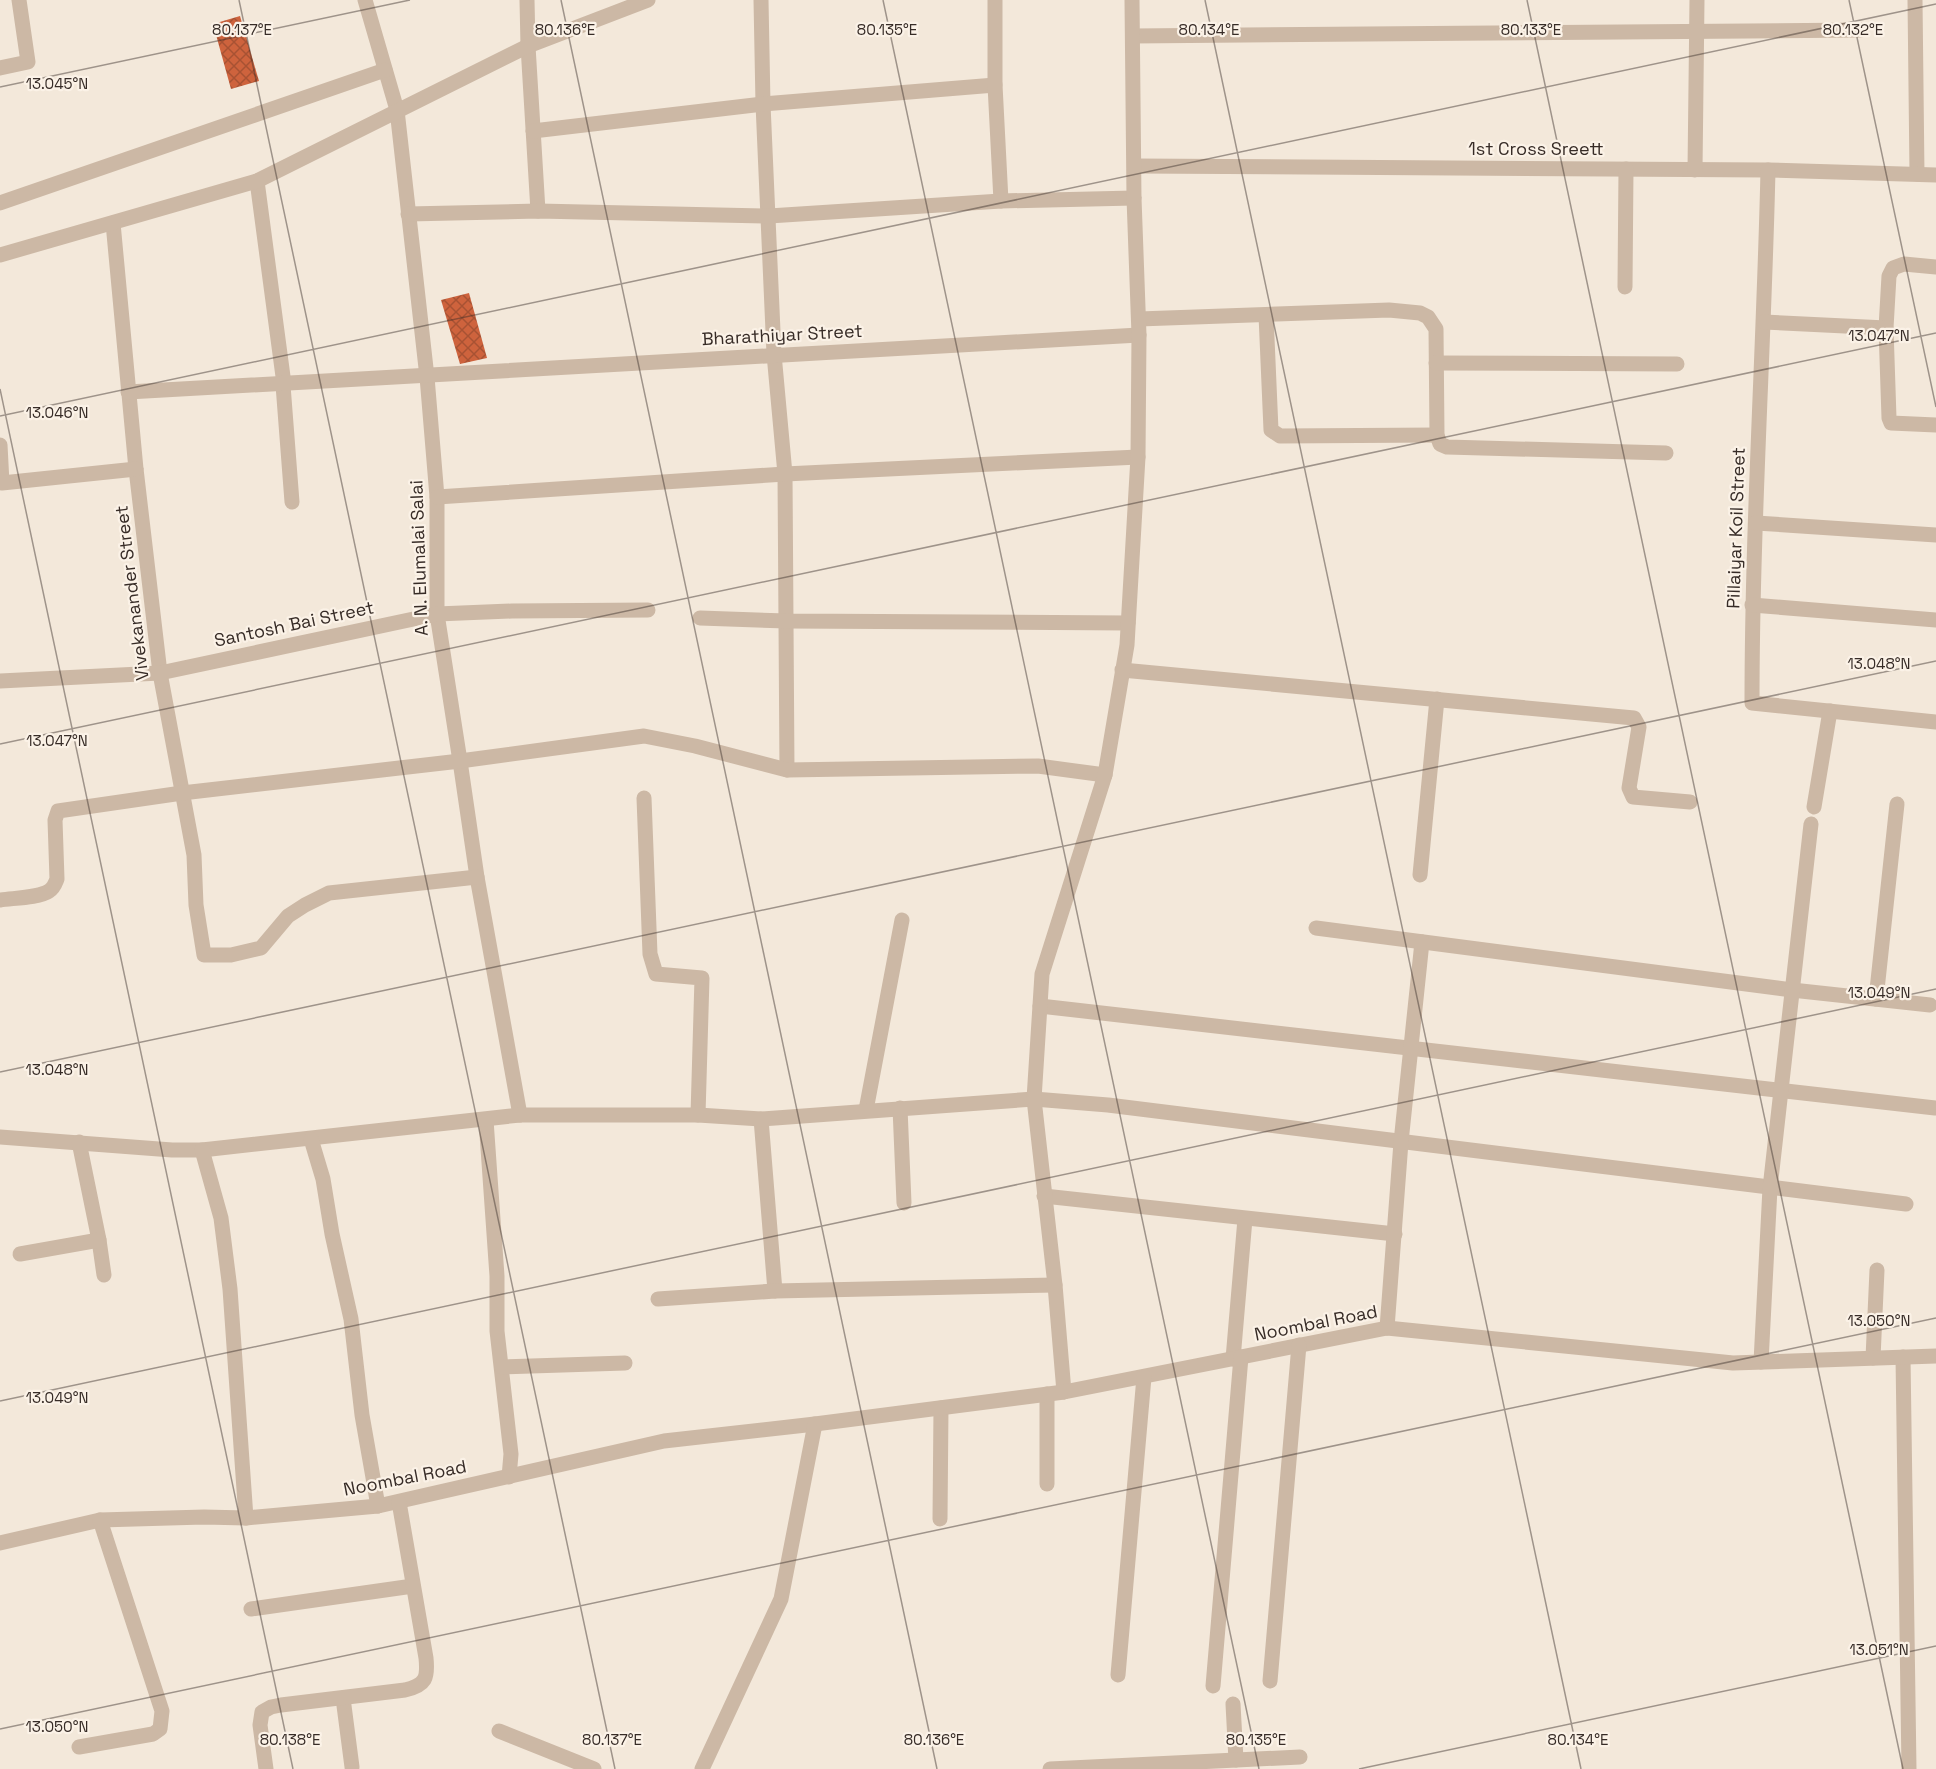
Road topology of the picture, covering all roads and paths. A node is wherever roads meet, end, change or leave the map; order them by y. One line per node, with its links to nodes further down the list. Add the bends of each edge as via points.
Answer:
1 (20, 0): 14 (street, via 28,62)
2 (365, 0): 15 (street, A. N. Elumalai Salai)
3 (527, 0): 13 (street)
4 (648, 0): 13 (street)
5 (761, 0): 17 (street)
6 (995, 0): 16 (street)
7 (1132, 0): 12 (street)
8 (1697, 0): 11 (street)
9 (1915, 0): 24 (street)
10 (1861, 30): 11 (street)
11 (1696, 32): 12 (street); 22 (street)
12 (1133, 36): 20 (street)
13 (528, 46): 18 (street); 19 (street)
14 (0, 68)
15 (385, 70): 18 (street, A. N. Elumalai Salai); 29 (street)
16 (994, 85): 17 (street); 28 (street)
17 (763, 104): 19 (street); 32 (street)
18 (397, 110): 26 (street); 31 (street, A. N. Elumalai Salai)
19 (533, 132): 30 (street)
20 (1135, 166): 21 (street, 1st Cross Sreett); 27 (street)
21 (1626, 169): 22 (street, 1st Cross Sreett); 36 (street)
22 (1695, 170): 23 (street, 1st Cross Sreett)
23 (1768, 170): 24 (street, 1st Cross Sreett); 38 (street, Pillaiyar Koil Street)
24 (1917, 174): 25 (street, 1st Cross Sreett)
25 (1936, 175)
26 (257, 181): 33 (street); 45 (street)
27 (1134, 198): 28 (street); 39 (street)
28 (1001, 201): 32 (street)
29 (0, 203)
30 (538, 211): 31 (street); 32 (street)
31 (408, 214): 44 (street, A. N. Elumalai Salai)
32 (769, 216): 41 (street)
33 (114, 223): 34 (street); 46 (street, Vivekanander Street)
34 (0, 255)
35 (1936, 267): 40 (street, via 1904,264 1893,268 1889,276)
36 (1625, 287)
37 (1266, 315): 39 (street, Bharathiyar Street); 42 (street, Bharathiyar Street, via 1389,310 1420,314 1428,317 1436,329); 48 (street, via 1271,430 1280,436)
38 (1764, 322): 40 (street); 57 (street, Pillaiyar Koil Street)
39 (1139, 327): 41 (street, Bharathiyar Street); 51 (street)
40 (1886, 328): 47 (street, via 1891,423)
41 (774, 354): 44 (street, Bharathiyar Street); 53 (street)
42 (1436, 363): 43 (street); 48 (street, Bharathiyar Street)
43 (1677, 364)
44 (427, 376): 45 (street, Bharathiyar Street); 55 (street, A. N. Elumalai Salai)
45 (284, 384): 46 (street, Bharathiyar Street); 56 (street)
46 (128, 392): 52 (street, Vivekanander Street)
47 (1936, 425)
48 (1437, 435): 50 (street, via 1440,444 1447,447)
49 (0, 445): 54 (street)
50 (1666, 453)
51 (1138, 457): 53 (street); 65 (street)
52 (136, 469): 54 (street); 67 (street, Vivekanander Street)
53 (785, 474): 55 (street); 64 (street)
54 (1, 484)
55 (437, 497): 61 (street, A. N. Elumalai Salai)
56 (292, 502)
57 (1756, 523): 58 (street); 59 (street, Pillaiyar Koil Street)
58 (1936, 535)
59 (1752, 606): 63 (street); 70 (street, Pillaiyar Koil Street, via 1752,703)
60 (648, 610): 61 (street, Santosh Bai Street)
61 (437, 614): 67 (street, Santosh Bai Street); 72 (street, A. N. Elumalai Salai)
62 (700, 618): 64 (street)
63 (1936, 620)
64 (787, 621): 65 (street); 73 (street)
65 (1128, 623): 66 (street)
66 (1122, 670): 69 (street); 74 (street)
67 (160, 673): 68 (street, Santosh Bai Street); 75 (street, Vivekanander Street)
68 (0, 681)
69 (1437, 699): 77 (street, via 1634,718 1639,727 1630,793 1633,797); 81 (street)
70 (1830, 711): 71 (street, Pillaiyar Koil Street); 79 (street)
71 (1936, 722)
72 (460, 761): 73 (street, via 644,736); 75 (street); 82 (street, A. N. Elumalai Salai)
73 (788, 770): 74 (street, via 1038,766)
74 (1105, 775): 90 (street, via 1042,974)
75 (182, 793): 82 (street, Vivekanander Street, via 194,855 204,955 231,955 261,948 288,916 329,894); 83 (street, via 58,811 55,885 43,894)
76 (644, 798): 97 (street, via 650,954 656,974 702,978)
77 (1690, 802)
78 (1897, 804): 88 (street)
79 (1814, 807)
80 (1811, 824): 87 (street)
81 (1420, 875)
82 (477, 877): 98 (street, A. N. Elumalai Salai)
83 (0, 900)
84 (903, 920): 96 (street)
85 (1316, 928): 86 (street)
86 (1422, 942): 87 (street); 91 (street)
87 (1792, 990): 88 (street); 92 (street)
88 (1876, 999): 89 (street)
89 (1930, 1005)
90 (1040, 1006): 91 (street); 93 (street)
91 (1411, 1048): 92 (street); 104 (street)
92 (1780, 1091): 95 (street); 106 (street)
93 (1034, 1099): 94 (street); 104 (street); 107 (street)
94 (900, 1108): 96 (street); 108 (street)
95 (1935, 1108)
96 (866, 1110): 99 (street)
97 (698, 1114): 98 (street); 99 (street)
98 (520, 1115): 100 (street)
99 (761, 1119): 117 (street)
100 (486, 1120): 102 (street); 127 (street)
101 (0, 1137): 103 (street)
102 (311, 1139): 105 (street); 136 (street, via 323,1179 351,1319)
103 (79, 1142): 105 (street); 112 (street)
104 (1401, 1142): 106 (street); 111 (street)
105 (202, 1150): 137 (street, via 221,1218 230,1289)
106 (1770, 1188): 109 (street); 125 (street)
107 (1044, 1196): 110 (street); 116 (street)
108 (904, 1203)
109 (1906, 1204)
110 (1245, 1219): 111 (street); 123 (street)
111 (1395, 1234): 119 (street)
112 (99, 1240): 113 (street); 115 (street)
113 (20, 1254)
114 (1877, 1270): 124 (street)
115 (104, 1275)
116 (1054, 1286): 117 (street); 129 (street)
117 (775, 1291): 118 (street)
118 (658, 1299)
119 (1387, 1328): 120 (street, Noombal Road); 125 (street, Noombal Road, via 1732,1363)
120 (1299, 1346): 123 (street, Noombal Road); 144 (street)
121 (1936, 1356): 122 (street, Noombal Road)
122 (1903, 1357): 124 (street, Noombal Road); 157 (street)
123 (1237, 1358): 128 (street, Noombal Road); 145 (street)
124 (1873, 1358): 125 (street, Noombal Road)
125 (1761, 1362)
126 (626, 1363): 127 (street)
127 (502, 1367): 133 (street, via 512,1454)
128 (1144, 1377): 129 (street, Noombal Road); 143 (street)
129 (1064, 1392): 130 (street, Noombal Road)
130 (1047, 1394): 131 (street, Noombal Road); 134 (street)
131 (941, 1408): 132 (street, Noombal Road); 138 (street)
132 (814, 1424): 133 (street, Noombal Road, via 663,1441); 155 (street, via 781,1599)
133 (509, 1477): 135 (street, Noombal Road)
134 (1047, 1484)
135 (399, 1502): 136 (street, Noombal Road); 141 (street)
136 (378, 1506): 137 (street, Noombal Road)
137 (246, 1518): 139 (street, Noombal Road)
138 (940, 1519)
139 (100, 1520): 140 (street, Noombal Road); 149 (street, via 162,1711 162,1722 153,1734)
140 (0, 1543)
141 (413, 1586): 142 (street); 146 (street, via 426,1658 425,1679 418,1687)
142 (251, 1609)
143 (1118, 1675)
144 (1270, 1682)
145 (1213, 1686)
146 (343, 1698): 152 (street); 153 (street, via 281,1705 262,1712)
147 (1233, 1704): 151 (street)
148 (499, 1731): 154 (street)
149 (79, 1747)
150 (1300, 1757): 151 (street)
151 (1236, 1760): 156 (street)
152 (352, 1767)
153 (266, 1769)
154 (594, 1769)
155 (702, 1769)
156 (1050, 1769)
157 (1909, 1769)

